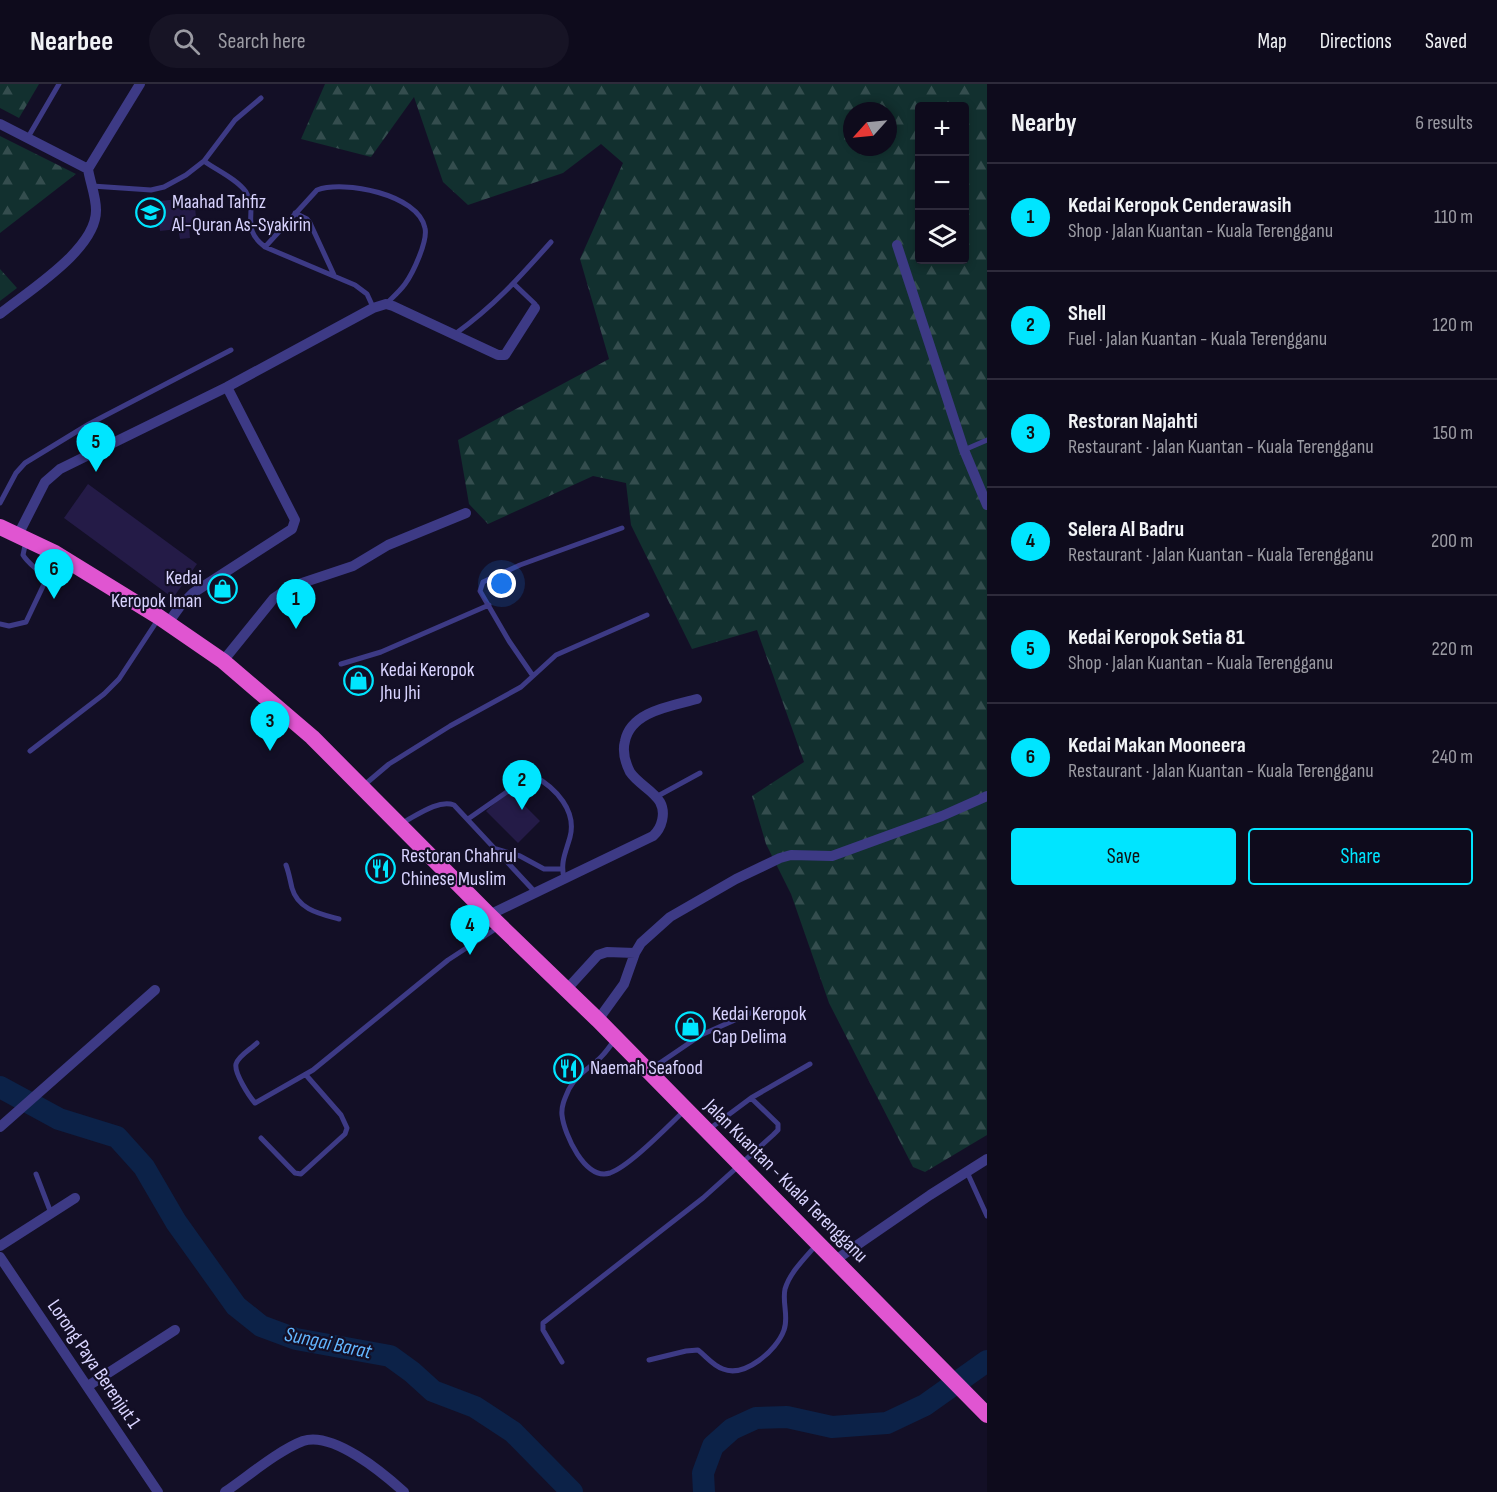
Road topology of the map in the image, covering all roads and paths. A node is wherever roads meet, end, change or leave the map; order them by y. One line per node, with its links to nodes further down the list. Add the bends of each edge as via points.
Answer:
1 (59, 84): 5 (lane)
2 (140, 84): 7 (street)
3 (261, 98): 6 (lane, via 235,120)
4 (0, 124): 5 (street)
5 (27, 139): 7 (street)
6 (204, 161): 8 (lane, via 164,187 151,190); 12 (lane, via 246,192 252,234)
7 (88, 169): 8 (street)
8 (90, 186): 18 (street, via 96,210 90,234 65,263)
9 (295, 213): 12 (lane); 13 (lane, via 307,219); 15 (lane, via 317,190 338,186 392,196 422,219 425,240 406,284)
10 (551, 242): 14 (lane)
11 (897, 245): 23 (street)
12 (265, 248): 13 (lane)
13 (334, 275): 16 (lane, via 367,294)
14 (514, 284): 17 (lane); 19 (lane, via 484,314)
15 (386, 304): 16 (street); 19 (street)
16 (373, 308): 21 (street)
17 (535, 308): 19 (street, via 505,355)
18 (0, 314)
19 (455, 334)
20 (231, 350): 24 (lane, via 38,454 16,473)
21 (227, 387): 29 (street, via 60,469 45,482); 34 (street, via 295,520 292,529 193,593)
22 (987, 440): 23 (lane)
23 (964, 450): 25 (street)
24 (0, 503)
25 (987, 505)
26 (466, 513): 36 (street, via 388,545 353,566 290,587 274,598)
27 (0, 527): 29 (highway, Jalan Kuantan - Kuala Terengganu)
28 (622, 528): 32 (lane, via 483,582 480,591)
29 (22, 537): 30 (highway, Jalan Kuantan - Kuala Terengganu); 31 (lane, via 23,555)
30 (76, 565): 31 (lane, via 62,576); 34 (highway, Jalan Kuantan - Kuala Terengganu)
31 (46, 580): 35 (lane, via 26,622)
32 (489, 605): 37 (lane, via 381,652); 38 (lane)
33 (647, 615): 38 (lane, via 556,655)
34 (164, 620): 36 (highway, Jalan Kuantan - Kuala Terengganu); 40 (lane, via 119,680)
35 (0, 624)
36 (223, 661): 42 (highway, Jalan Kuantan - Kuala Terengganu, via 312,737)
37 (342, 664)
38 (533, 676): 42 (lane, via 521,687 389,764)
39 (697, 699): 44 (street, via 640,718 626,733 623,748 627,766 639,784)
40 (30, 751)
41 (700, 773): 44 (lane)
42 (362, 787): 46 (highway, Jalan Kuantan - Kuala Terengganu)
43 (987, 796): 53 (street, via 832,856 791,855 769,862 670,917)
44 (656, 797): 49 (street, via 663,814 659,831 653,836)
45 (468, 819): 46 (lane, via 454,805 445,804); 47 (lane); 49 (lane, via 534,776 562,799 570,812 571,835)
46 (400, 824): 52 (highway, Jalan Kuantan - Kuala Terengganu)
47 (496, 849): 49 (lane); 50 (lane)
48 (286, 865): 51 (lane, via 292,890 306,908)
49 (563, 874): 50 (street)
50 (536, 893): 52 (street)
51 (339, 919)
52 (495, 920): 55 (highway, Jalan Kuantan - Kuala Terengganu); 62 (lane)
53 (635, 953): 55 (street, via 598,955); 57 (street, via 624,984)
54 (155, 990): 65 (street)
55 (567, 990): 57 (highway, Jalan Kuantan - Kuala Terengganu)
56 (753, 1012): 61 (lane, via 701,1035)
57 (598, 1020): 58 (highway, Jalan Kuantan - Kuala Terengganu)
58 (616, 1039): 61 (highway, Jalan Kuantan - Kuala Terengganu); 64 (lane, via 570,1087 562,1105 570,1143 585,1163 594,1171 610,1173)
59 (257, 1043): 62 (lane, via 236,1065 255,1103)
60 (810, 1064): 63 (lane)
61 (647, 1072): 64 (highway, Jalan Kuantan - Kuala Terengganu)
62 (306, 1075): 67 (lane, via 341,1114 347,1128 345,1134 301,1174 295,1173)
63 (751, 1098): 66 (lane); 69 (lane, via 778,1124 778,1130)
64 (685, 1110): 66 (highway, Jalan Kuantan - Kuala Terengganu)
65 (0, 1127)
66 (706, 1131): 69 (highway, Jalan Kuantan - Kuala Terengganu)
67 (261, 1138)
68 (987, 1159): 70 (street)
69 (740, 1165): 75 (highway, Jalan Kuantan - Kuala Terengganu); 81 (lane, via 543,1323 543,1330)
70 (966, 1171): 74 (lane); 78 (street)
71 (36, 1174): 73 (lane)
72 (75, 1198): 73 (street)
73 (51, 1213): 76 (street)
74 (987, 1216)
75 (818, 1243): 78 (highway, Jalan Kuantan - Kuala Terengganu); 80 (lane, via 790,1278 784,1297 784,1330 764,1357 742,1370 726,1371 711,1364 698,1350)
76 (0, 1246)
77 (0, 1257): 82 (street, Lorong Paya Berenjut 1)
78 (834, 1262): 83 (highway, Jalan Kuantan - Kuala Terengganu)
79 (176, 1330): 82 (street)
80 (649, 1360)
81 (562, 1362)
82 (88, 1386): 84 (street, Lorong Paya Berenjut 1)
83 (987, 1415)
84 (158, 1492)
85 (225, 1492): 86 (street, via 304,1440 331,1442)
86 (404, 1492)

